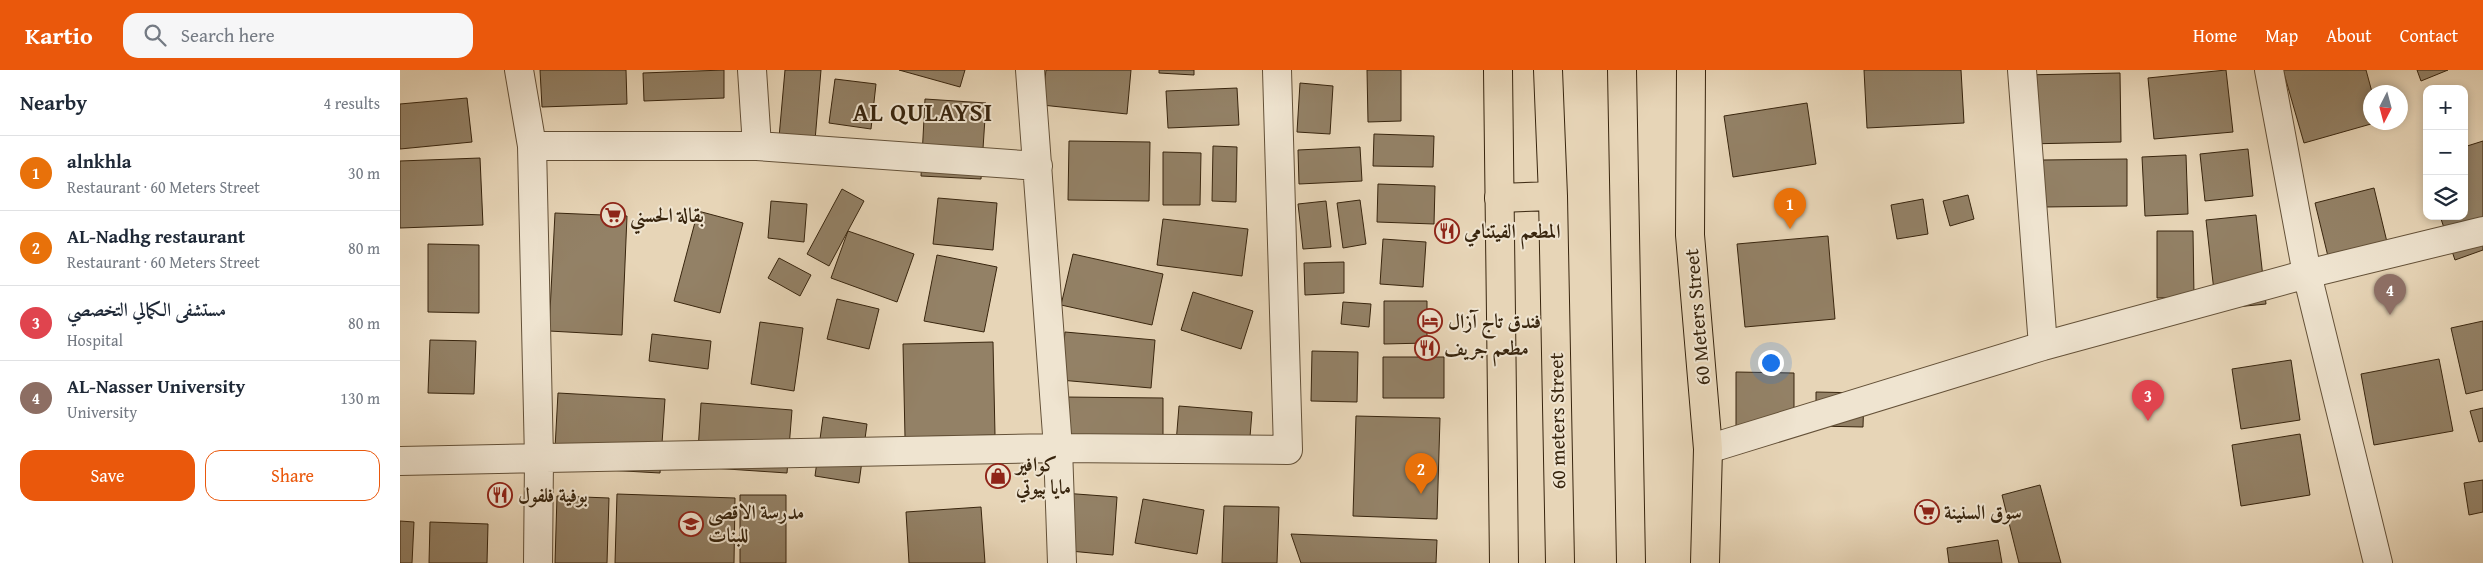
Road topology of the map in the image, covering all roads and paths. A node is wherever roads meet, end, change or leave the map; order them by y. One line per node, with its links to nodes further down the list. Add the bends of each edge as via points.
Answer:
1 (519, 70): 11 (street)
2 (752, 70): 12 (street)
3 (1030, 70): 13 (street)
4 (1277, 70): 19 (street, via 1288,450)
5 (1498, 70): 15 (main road)
6 (1548, 70): 14 (main road, 60 meters Street)
7 (1622, 70): 27 (main road)
8 (1691, 70): 20 (main road, 60 Meters Street, via 1690,235)
9 (2022, 70): 18 (street)
10 (2269, 70): 17 (street)
11 (532, 146): 12 (street); 21 (street)
12 (757, 146): 13 (street)
13 (1038, 166): 19 (street)
14 (1553, 196): 15 (main road); 26 (main road, 60 meters Street)
15 (1499, 198): 25 (main road)
16 (2483, 232): 17 (street)
17 (2307, 274): 18 (street); 29 (street)
18 (2043, 346): 20 (street)
19 (1058, 448): 21 (street); 24 (street)
20 (1708, 449): 28 (main road, 60 Meters Street)
21 (539, 459): 22 (street); 23 (street)
22 (400, 461)
23 (538, 563)
24 (1062, 563)
25 (1504, 563)
26 (1560, 563)
27 (1631, 563)
28 (1705, 563)
29 (2378, 563)

